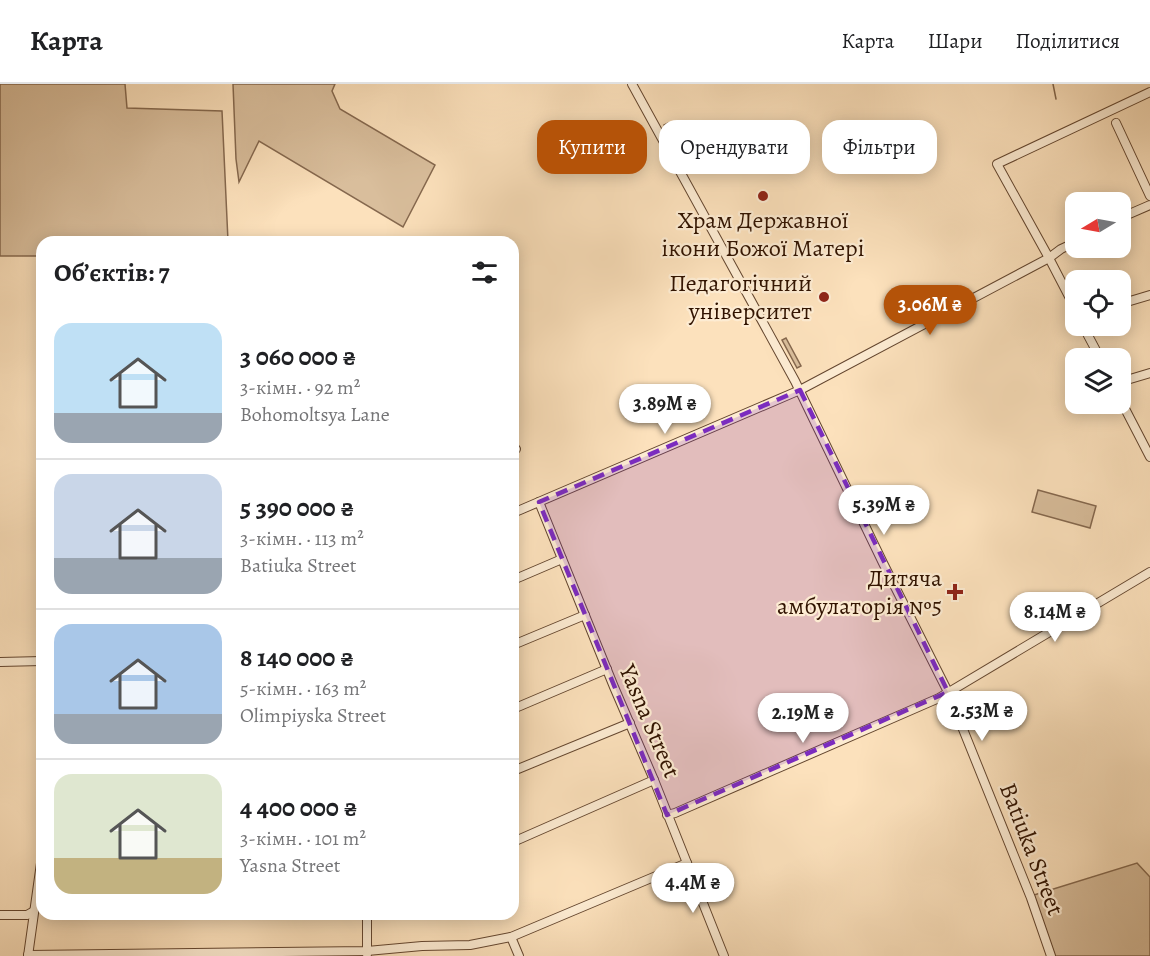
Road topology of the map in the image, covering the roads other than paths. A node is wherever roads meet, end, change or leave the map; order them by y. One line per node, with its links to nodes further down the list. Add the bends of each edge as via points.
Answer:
1 (632, 84): 14 (street, Batiuka Street)
2 (1150, 93): 8 (street, via 997,164)
3 (1116, 123): 4 (street)
4 (1150, 196)
5 (1150, 205): 6 (street)
6 (1131, 213)
7 (1065, 247): 8 (street)
8 (1049, 258): 9 (street); 14 (street)
9 (1065, 289)
10 (1150, 295): 11 (street)
11 (1131, 301)
12 (1150, 373): 13 (street)
13 (1131, 379)
14 (800, 390): 17 (street); 27 (street, Batiuka Street)
15 (1128, 414): 16 (street)
16 (1150, 457)
17 (539, 502): 18 (street); 19 (street, Yasna Street)
18 (519, 510)
19 (562, 559): 21 (street); 22 (street, Yasna Street)
20 (1150, 572): 27 (street)
21 (519, 577)
22 (585, 615): 23 (street); 26 (street, Yasna Street)
23 (519, 642)
24 (36, 660): 25 (street)
25 (0, 662)
26 (607, 669): 28 (street); 29 (street, Yasna Street)
27 (948, 692): 32 (street, via 908,713); 44 (street, Batiuka Street, via 1030,893)
28 (519, 706)
29 (630, 723): 30 (street); 31 (street, Yasna Street)
30 (519, 769)
31 (654, 780): 32 (street, Yasna Street); 33 (street)
32 (667, 815): 34 (street, Yasna Street)
33 (519, 839)
34 (687, 863): 39 (street); 43 (street, Yasna Street)
35 (36, 904): 36 (street)
36 (34, 911): 37 (street, via 27,915); 41 (street)
37 (0, 915)
38 (367, 920): 40 (street)
39 (511, 937): 40 (street, via 470,945 422,946); 42 (street)
40 (367, 954): 41 (street)
41 (28, 956)
42 (519, 956)
43 (724, 956)
44 (1051, 956)

